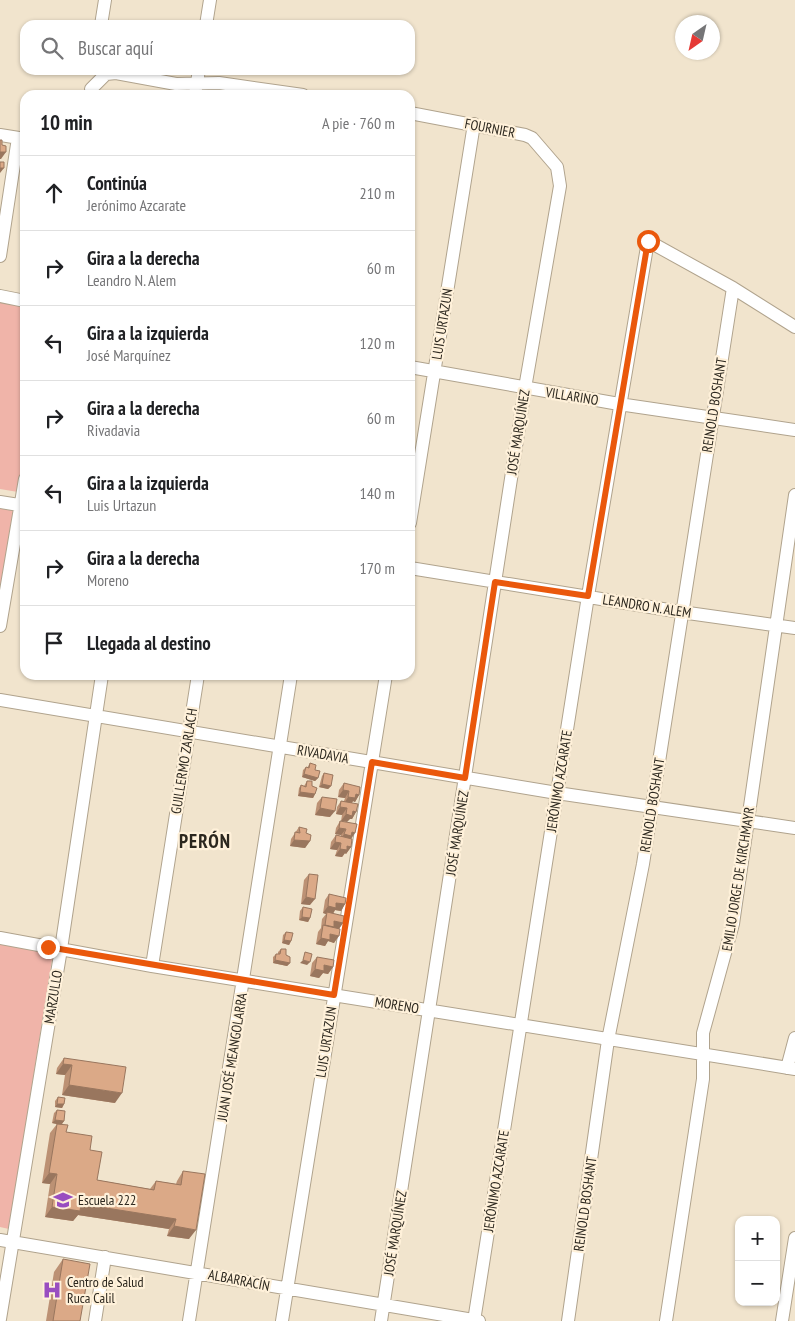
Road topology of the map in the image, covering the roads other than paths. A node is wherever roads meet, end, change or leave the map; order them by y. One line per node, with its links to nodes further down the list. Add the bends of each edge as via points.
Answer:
1 (105, 0): 3 (street)
2 (210, 0): 4 (street)
3 (102, 20)
4 (207, 20)
5 (93, 75): 9 (street)
6 (105, 75): 10 (street)
7 (127, 75): 8 (street, via 176,84)
8 (198, 76): 11 (street); 12 (street)
9 (90, 90)
10 (92, 90)
11 (196, 90)
12 (266, 90)
13 (415, 114): 14 (street, FOURNIER)
14 (474, 124): 18 (street, FOURNIER, via 532,138); 25 (street, LUIS URTAZUN)
15 (0, 135): 16 (street)
16 (20, 138)
17 (20, 149): 19 (street)
18 (557, 167): 26 (street, JOSÉ MARQUÍNEZ, via 560,186)
19 (0, 256)
20 (733, 288): 23 (street); 27 (street, JERÓNIMO AZCARATE, via 648,241); 28 (street, REINOLD BOSHANT)
21 (0, 296): 22 (street)
22 (20, 300)
23 (795, 327)
24 (415, 368): 25 (street, VILLARINO)
25 (435, 371): 26 (street, VILLARINO); 30 (street, LUIS URTAZUN)
26 (525, 388): 27 (street, VILLARINO); 36 (street, JOSÉ MARQUÍNEZ)
27 (619, 404): 28 (street, VILLARINO); 37 (street, JERÓNIMO AZCARATE)
28 (712, 418): 29 (street, VILLARINO); 38 (street, REINOLD BOSHANT)
29 (795, 430)
30 (415, 493)
31 (795, 495): 40 (street, EMILIO JORGE DE KIRCHMAYR)
32 (0, 502): 33 (street)
33 (20, 505)
34 (20, 522): 39 (street)
35 (415, 569): 36 (street, LEANDRO N. ALEM)
36 (495, 582): 37 (street, LEANDRO N. ALEM); 51 (street, JOSÉ MARQUÍNEZ)
37 (588, 596): 38 (street, LEANDRO N. ALEM); 52 (street, JERÓNIMO AZCARATE)
38 (682, 612): 40 (street, LEANDRO N. ALEM); 53 (street, REINOLD BOSHANT)
39 (0, 626)
40 (777, 626): 41 (street, LEANDRO N. ALEM); 54 (street, EMILIO JORGE DE KIRCHMAYR)
41 (795, 628)
42 (101, 680): 47 (street, MARZULLO)
43 (197, 680): 48 (street, GUILLERMO ZARLACH)
44 (290, 680): 49 (street, JUAN JOSÉ MEANGOLARRA)
45 (385, 680): 50 (street, LUIS URTAZUN)
46 (0, 700): 47 (street, RIVADAVIA)
47 (95, 716): 48 (street, RIVADAVIA); 57 (street, MARZULLO)
48 (189, 731): 49 (street, RIVADAVIA); 58 (street, GUILLERMO ZARLACH)
49 (280, 746): 50 (street, RIVADAVIA); 59 (street, JUAN JOSÉ MEANGOLARRA)
50 (372, 762): 51 (street, RIVADAVIA); 60 (street, LUIS URTAZUN)
51 (465, 778): 52 (street, RIVADAVIA); 61 (street, JOSÉ MARQUÍNEZ)
52 (557, 793): 53 (street, RIVADAVIA); 62 (street, JERÓNIMO AZCARATE)
53 (652, 806): 54 (street, RIVADAVIA); 64 (street, REINOLD BOSHANT)
54 (748, 821): 55 (street, RIVADAVIA); 65 (street, EMILIO JORGE DE KIRCHMAYR, via 733,924 703,1033)
55 (795, 828)
56 (0, 938): 57 (street, MORENO)
57 (61, 949): 58 (street, MORENO); 68 (street, MARZULLO)
58 (152, 966): 59 (street, MORENO)
59 (244, 981): 60 (street, MORENO); 70 (street, JUAN JOSÉ MEANGOLARRA)
60 (334, 995): 61 (street, MORENO); 71 (street, LUIS URTAZUN)
61 (429, 1010): 62 (street, MORENO); 72 (street, JOSÉ MARQUÍNEZ)
62 (520, 1025): 64 (street, MORENO); 78 (street, JERÓNIMO AZCARATE)
63 (795, 1038): 66 (street)
64 (608, 1040): 65 (street, MORENO); 80 (street, REINOLD BOSHANT)
65 (702, 1054): 66 (street, MORENO); 81 (street, EMILIO JORGE DE KIRCHMAYR, via 703,1078)
66 (791, 1069)
67 (795, 1238): 82 (street)
68 (6, 1241): 69 (street, ALBARRACÍN); 73 (street, MARZULLO)
69 (106, 1257): 70 (street, ALBARRACÍN); 74 (street)
70 (197, 1272): 71 (street, ALBARRACÍN); 75 (street, JUAN JOSÉ MEANGOLARRA)
71 (287, 1289): 72 (street, ALBARRACÍN); 76 (street, LUIS URTAZUN)
72 (384, 1305): 77 (street, JOSÉ MARQUÍNEZ); 78 (street, ALBARRACÍN)
73 (0, 1319)
74 (95, 1321)
75 (189, 1321)
76 (282, 1321)
77 (381, 1321)
78 (474, 1321): 79 (street, ALBARRACÍN)
79 (479, 1321)
80 (568, 1321)
81 (666, 1321)
82 (782, 1321)

